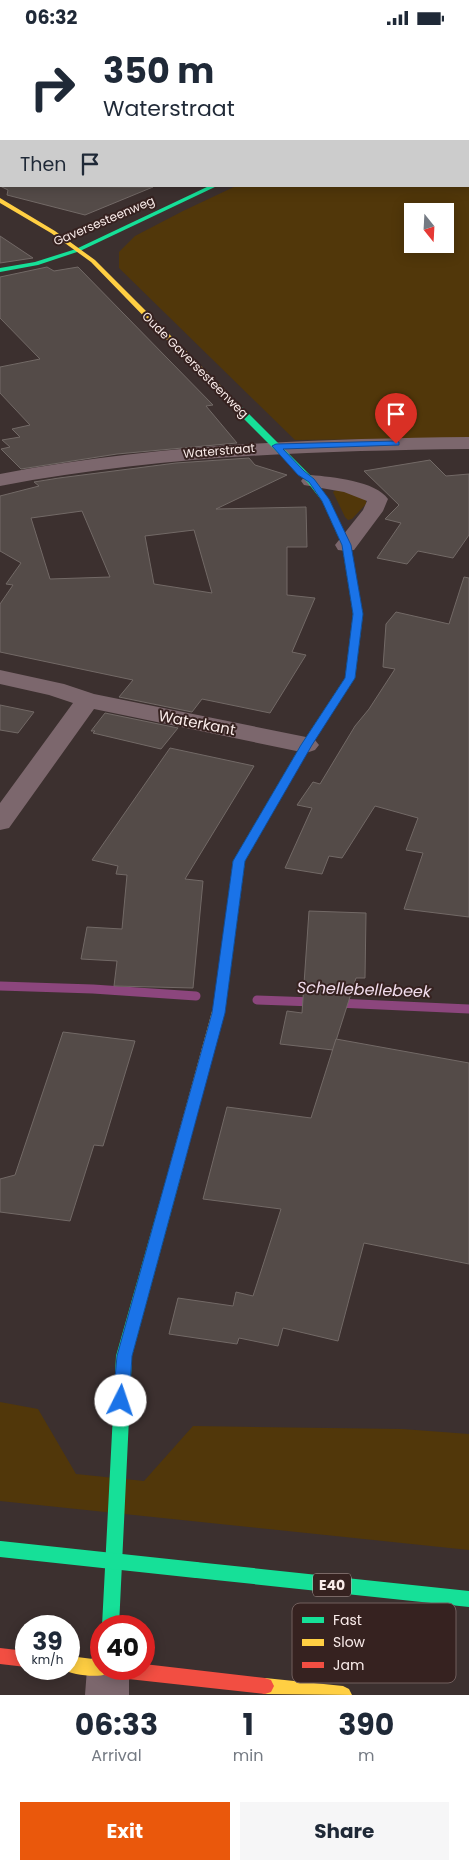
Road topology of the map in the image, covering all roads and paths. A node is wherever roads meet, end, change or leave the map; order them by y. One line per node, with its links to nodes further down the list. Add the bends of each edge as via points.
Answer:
1 (212, 187): 3 (main road, Gaversesteenweg)
2 (0, 200): 3 (main road, Oude Gaversesteenweg)
3 (78, 250): 4 (main road, Gaversesteenweg, via 36,264); 6 (main road, Oude Gaversesteenweg, via 93,261)
4 (0, 270)
5 (469, 443): 6 (street, Waterstraat)
6 (276, 446): 7 (street, Waterstraat, via 140,458); 8 (main road, Oude Gaversesteenweg)
7 (0, 480)
8 (312, 481): 9 (main road, Oude Gaversesteenweg, via 326,501); 9 (street, via 367,492 378,499 375,508 353,532)
9 (346, 545): 12 (main road, Oude Gaversesteenweg, via 358,614 350,678)
10 (0, 677): 11 (street, Waterkant, via 55,689)
11 (88, 701): 12 (street, Waterkant); 13 (street)
12 (306, 745): 16 (main road, Oude Gaversesteenweg, via 239,861 219,1013 124,1356)
13 (0, 822)
14 (0, 1549): 15 (main road, E40, bridge)
15 (469, 1599)
16 (111, 1615)
17 (0, 1656): 18 (main road)
18 (15, 1658)
19 (155, 1674): 22 (main road)
20 (108, 1680): 21 (street)
21 (107, 1695)
22 (343, 1695)

